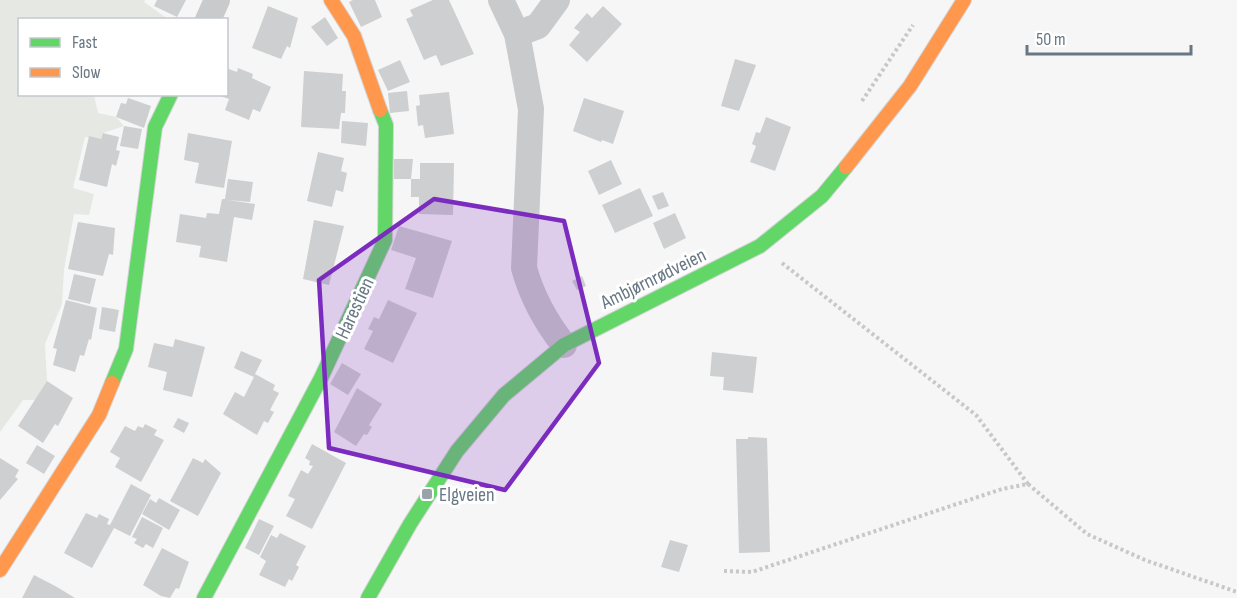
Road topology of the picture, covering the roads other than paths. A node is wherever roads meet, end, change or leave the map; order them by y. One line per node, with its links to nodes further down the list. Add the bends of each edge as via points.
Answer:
1 (217, 0): 6 (street)
2 (331, 0): 11 (street, Harestien, via 354,36 386,126 385,240 321,378)
3 (501, 0): 7 (street)
4 (557, 0): 7 (street, via 538,26)
5 (964, 0): 9 (street, Ambjørnrødveien, via 910,86 822,196 760,246)
6 (209, 18)
7 (517, 34): 9 (street, via 531,109 524,268 530,292)
8 (170, 96): 10 (street, via 155,127 126,349 99,415)
9 (564, 345): 12 (street, Ambjørnrødveien, via 504,395 457,451)
10 (0, 570)
11 (204, 598)
12 (368, 598)

